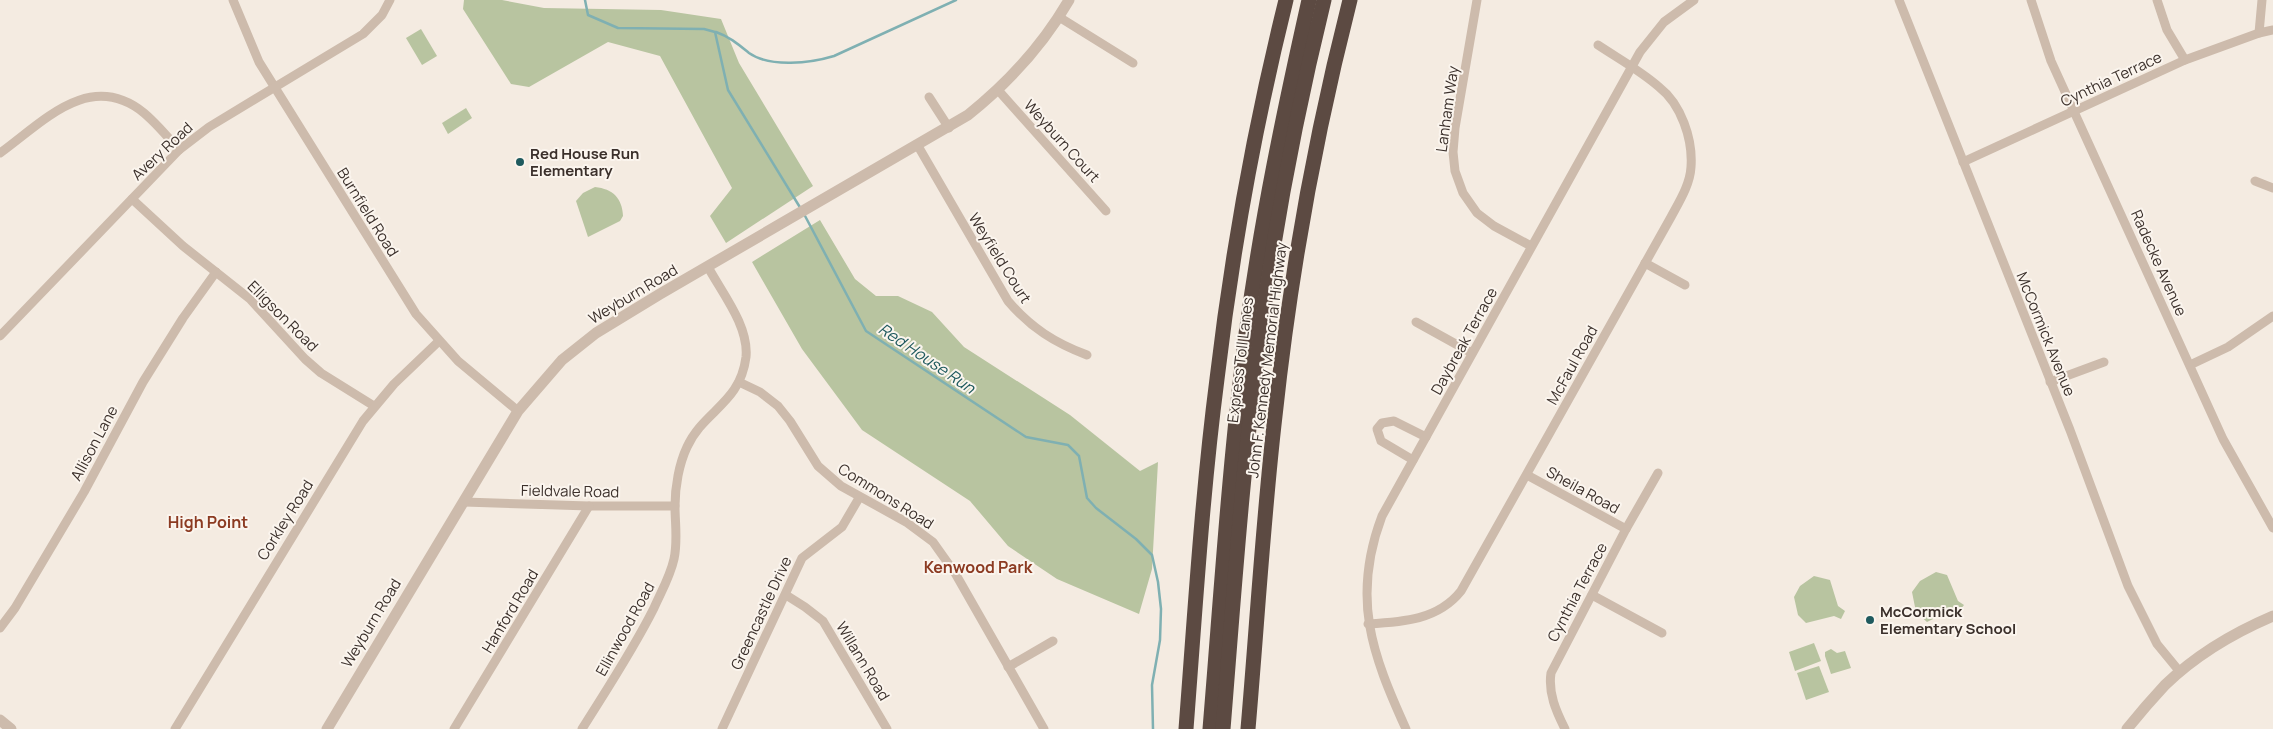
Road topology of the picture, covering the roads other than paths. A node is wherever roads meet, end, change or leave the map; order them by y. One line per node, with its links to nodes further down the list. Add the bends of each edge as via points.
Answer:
1 (233, 0): 21 (street, Burnfield Road, via 251,45)
2 (390, 0): 21 (street, Avery Road, via 382,15 362,34)
3 (1069, 0): 14 (street, Weyburn Road)
4 (1286, 0): 79 (highway, via 1250,159 1227,299 1208,458)
5 (1310, 0): 80 (highway, Express Toll Lanes, via 1274,164 1247,327 1232,460)
6 (1324, 0): 81 (highway, Express Toll Lanes, via 1290,151 1262,324 1244,482)
7 (1350, 0): 82 (highway, John F. Kennedy Memorial Highway, via 1302,222 1287,319 1275,418)
8 (1477, 0): 34 (street, Lanham Way, via 1455,128 1455,171 1463,193 1477,213)
9 (1694, 0): 20 (street, Daybreak Terrace, via 1664,22)
10 (1899, 0): 29 (street, McCormick Avenue)
11 (2157, 0): 18 (street, via 2167,30)
12 (2262, 0): 16 (street)
13 (2031, 1): 24 (street, Radecke Avenue, via 2051,61)
14 (1059, 17): 19 (street); 22 (street, Weyburn Road, via 1029,57)
15 (2273, 30): 16 (street, Cynthia Terrace)
16 (2260, 33): 18 (street, Cynthia Terrace)
17 (1598, 45): 20 (street, McFaul Road)
18 (2185, 60): 24 (street, Cynthia Terrace)
19 (1133, 63)
20 (1632, 68): 34 (street, Daybreak Terrace); 35 (street, McFaul Road, via 1669,96 1682,119 1691,154 1688,181)
21 (275, 87): 27 (street, Avery Road); 42 (street, Burnfield Road, via 416,314)
22 (998, 90): 25 (street, Weyburn Road); 33 (street, Weyburn Court)
23 (929, 97): 25 (street)
24 (2075, 111): 29 (street, Cynthia Terrace); 46 (street, Radecke Avenue)
25 (949, 128): 26 (street, Weyburn Road)
26 (918, 146): 36 (street, Weyburn Road); 44 (street, Weyfield Court, via 1008,301 1044,335)
27 (178, 150): 28 (street, via 139,109 106,96 84,98 64,106); 32 (street, Avery Road)
28 (0, 153)
29 (1963, 162): 48 (street, McCormick Avenue)
30 (2255, 181): 31 (street)
31 (2273, 188)
32 (132, 198): 37 (street, Elligson Road); 41 (street, Avery Road)
33 (1106, 211)
34 (1531, 246): 43 (street, Daybreak Terrace)
35 (1645, 262): 38 (street); 54 (street, McFaul Road)
36 (708, 267): 47 (street, Ellinwood Road, via 743,335 746,357); 50 (street, Weyburn Road, via 596,333 562,360)
37 (216, 272): 49 (street, Elligson Road, via 256,305 321,373); 65 (street, Allison Lane, via 143,382 84,492)
38 (1685, 284)
39 (2273, 316): 46 (street, via 2228,347)
40 (1416, 322): 43 (street)
41 (0, 336)
42 (439, 341): 49 (street, Corkley Road); 50 (street, Burnfield Road, via 479,380)
43 (1472, 353): 51 (street, Daybreak Terrace)
44 (1088, 355)
45 (2104, 362): 48 (street)
46 (2190, 365): 59 (street, Radecke Avenue, via 2233,460)
47 (739, 382): 55 (street, Commons Road, via 778,406 818,466); 58 (street, Ellinwood Road, via 731,396 692,436 681,463)
48 (2050, 382): 69 (street, McCormick Avenue, via 2139,610 2157,644)
49 (374, 406): 72 (street, Corkley Road)
50 (518, 411): 56 (street, Weyburn Road)
51 (1426, 437): 52 (street, Daybreak Terrace); 52 (street, via 1394,421 1382,423 1377,429 1381,441)
52 (1413, 460): 64 (street, Daybreak Terrace, via 1387,506 1374,538 1366,597)
53 (1658, 473): 60 (street, Cynthia Terrace)
54 (1527, 475): 60 (street, Sheila Road); 64 (street, McFaul Road, via 1454,600 1422,617)
55 (859, 498): 61 (street, Greencastle Drive, via 842,527 802,558); 68 (street, Commons Road, via 906,522 933,542 955,573)
56 (464, 502): 57 (street, Fieldvale Road); 73 (street, Weyburn Road)
57 (589, 506): 58 (street, Fieldvale Road); 74 (street, Hanford Road)
58 (675, 506): 75 (street, Ellinwood Road, via 674,560 662,592 644,628)
59 (2273, 528)
60 (1626, 529): 62 (street, Cynthia Terrace)
61 (786, 595): 76 (street, Greencastle Drive); 77 (street, Willann Road, via 823,621)
62 (1592, 595): 66 (street); 84 (street, Cynthia Terrace, via 1551,672 1551,695)
63 (2273, 616): 69 (street, via 2214,646)
64 (1368, 624): 83 (street, Daybreak Terrace, via 1381,672)
65 (0, 628)
66 (1662, 634)
67 (1053, 641): 68 (street)
68 (1008, 667): 78 (street, Commons Road)
69 (2180, 672): 85 (street)
70 (0, 720): 71 (street)
71 (11, 729)
72 (175, 729)
73 (327, 729)
74 (454, 729)
75 (582, 729)
76 (722, 729)
77 (886, 729)
78 (1044, 729)
79 (1186, 729)
80 (1210, 729)
81 (1223, 729)
82 (1248, 729)
83 (1406, 729)
84 (1565, 729)
85 (2126, 729)

